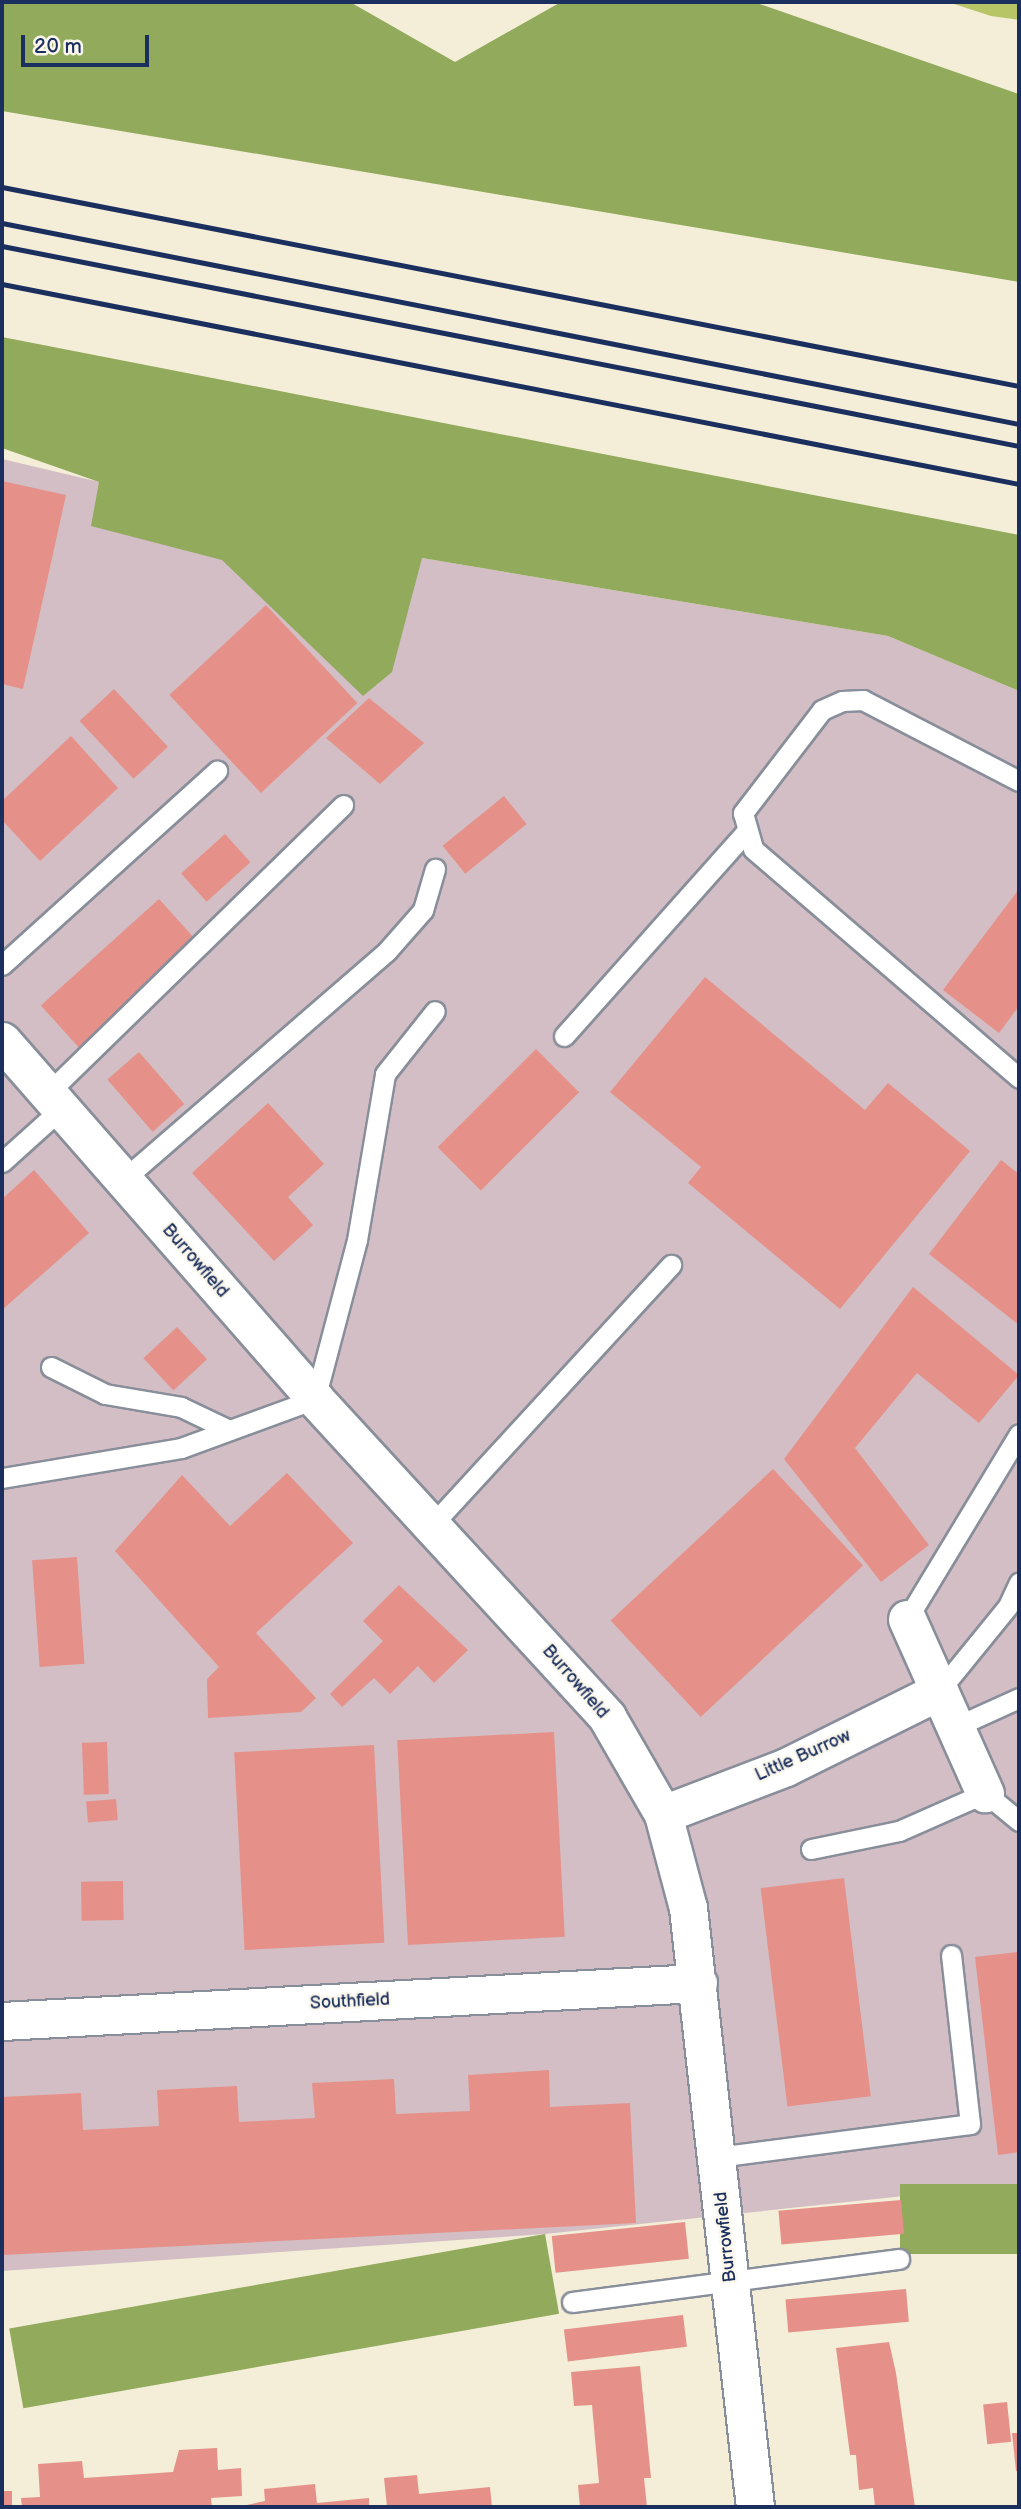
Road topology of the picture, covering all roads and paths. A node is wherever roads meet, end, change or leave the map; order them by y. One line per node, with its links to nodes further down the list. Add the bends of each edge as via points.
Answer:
1 (217, 771): 6 (lane)
2 (1019, 781): 4 (lane, via 863,700 842,701 822,710 743,813)
3 (343, 805): 11 (lane)
4 (745, 833): 8 (lane); 10 (lane, via 753,849)
5 (435, 869): 13 (lane, via 422,909 387,951)
6 (2, 965)
7 (435, 1011): 16 (lane, via 385,1074 357,1240)
8 (564, 1036)
9 (2, 1041): 11 (street, Burrowfield)
10 (1019, 1077)
11 (56, 1100): 12 (lane); 13 (street, Burrowfield)
12 (2, 1163)
13 (124, 1179): 16 (street, Burrowfield)
14 (671, 1265): 20 (lane)
15 (51, 1367): 17 (lane, via 105,1394 181,1407)
16 (315, 1399): 17 (lane); 20 (street, Burrowfield)
17 (229, 1430): 19 (lane, via 181,1448)
18 (1019, 1434): 22 (lane)
19 (2, 1478)
20 (431, 1526): 27 (street, Burrowfield, via 607,1717)
21 (1019, 1582): 23 (lane, via 1009,1606)
22 (907, 1619): 23 (street)
23 (939, 1691): 25 (street); 27 (street, Little Burrow, via 786,1767)
24 (1019, 1698): 25 (lane)
25 (955, 1727): 26 (street)
26 (985, 1793): 28 (lane); 29 (lane, via 899,1831)
27 (663, 1814): 31 (street, Burrowfield, via 678,1859)
28 (1019, 1821)
29 (811, 1849)
30 (951, 1955): 33 (lane, via 970,2124)
31 (698, 1983): 32 (street, Southfield); 33 (street, Burrowfield)
32 (2, 2021)
33 (717, 2157): 35 (street, Burrowfield)
34 (900, 2259): 35 (lane)
35 (730, 2281): 36 (lane); 37 (street, Burrowfield)
36 (572, 2302)
37 (755, 2507)

